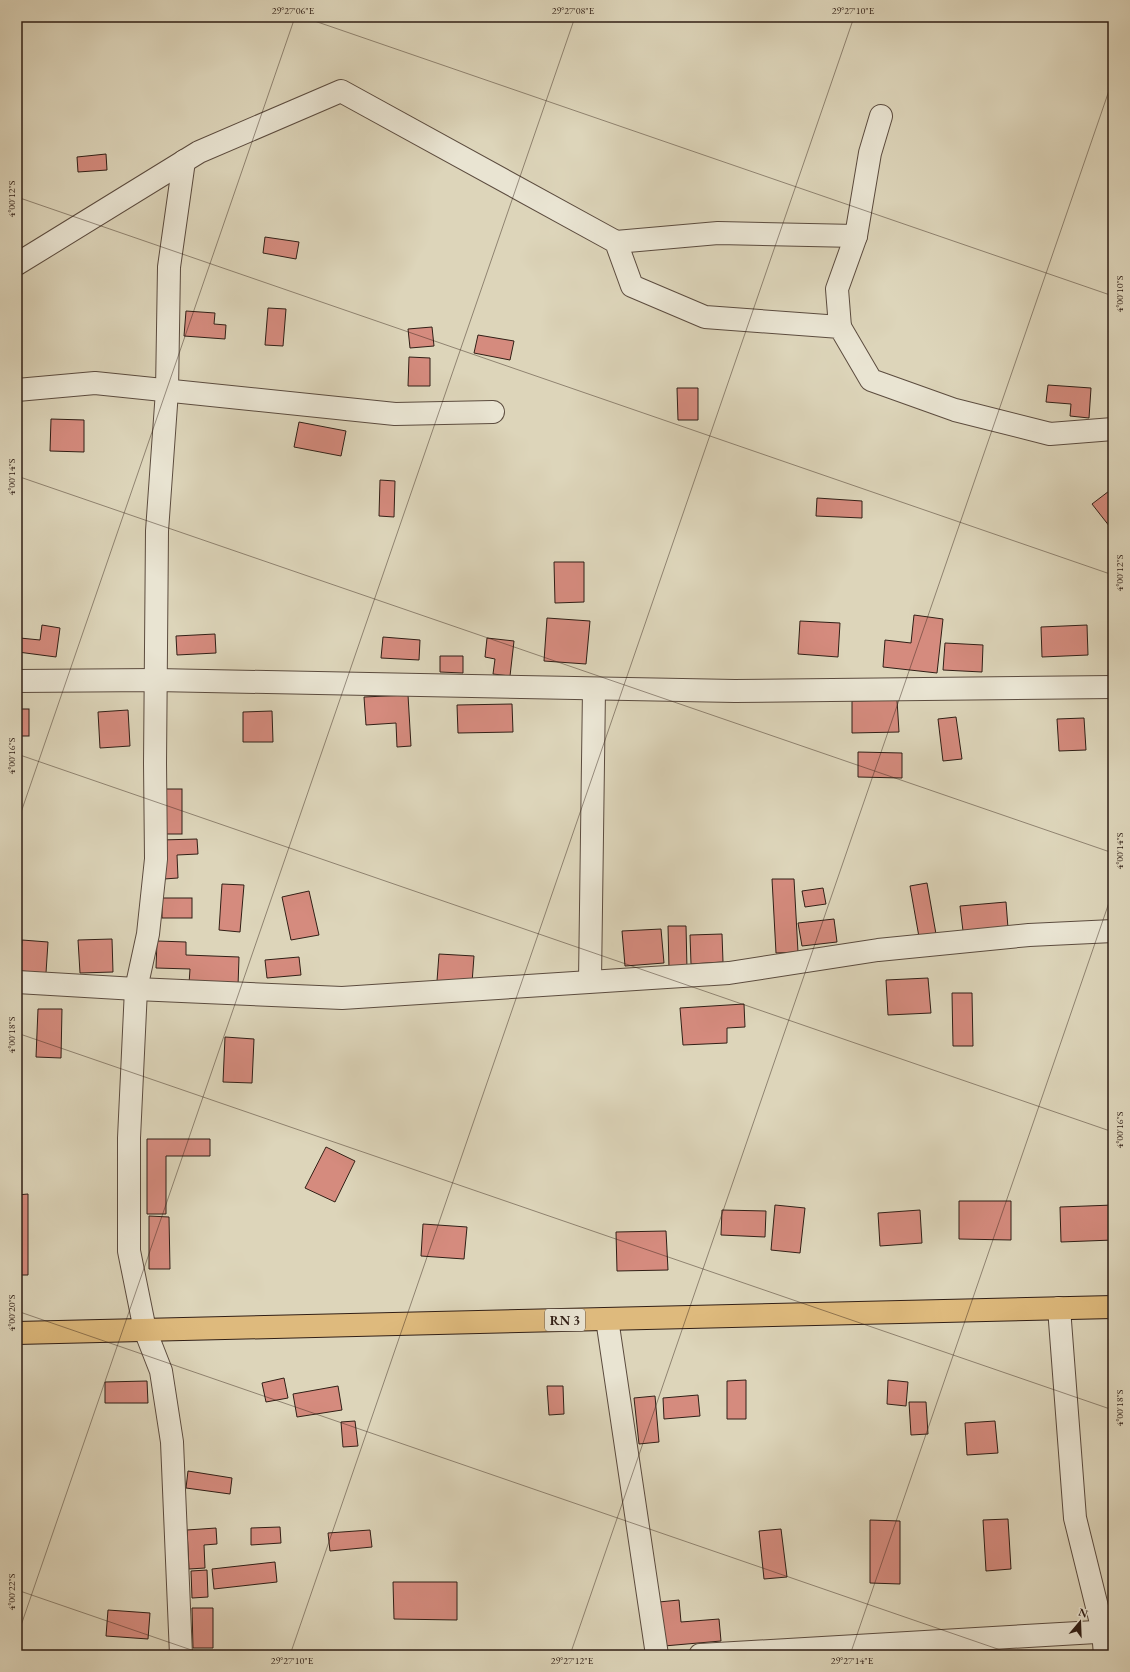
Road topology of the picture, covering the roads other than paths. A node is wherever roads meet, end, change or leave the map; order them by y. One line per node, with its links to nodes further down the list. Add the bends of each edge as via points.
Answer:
1 (880, 116): 3 (street, via 870,153)
2 (184, 161): 4 (street, via 199,152 341,91); 5 (street); 8 (street, via 169,267)
3 (856, 236): 4 (street, via 718,233); 6 (street, via 837,289)
4 (616, 242): 6 (street, via 632,286 705,317)
5 (17, 264)
6 (840, 327): 10 (street, via 871,380 955,410 1050,434)
7 (17, 390): 8 (street, via 95,383)
8 (168, 391): 9 (street, via 395,414); 11 (street, via 157,531)
9 (493, 412)
10 (1113, 429)
11 (156, 680): 12 (street); 14 (street); 18 (street, via 156,858 148,934)
12 (17, 681)
13 (1113, 687): 14 (street, via 735,691)
14 (594, 689): 16 (street)
15 (1113, 931): 16 (street, via 1029,935 878,950 729,973)
16 (590, 981): 18 (street, via 342,998)
17 (17, 982): 18 (street)
18 (136, 989): 22 (street, via 129,1138 129,1251)
19 (1113, 1307): 20 (highway, RN 3)
20 (1059, 1308): 21 (highway, RN 3); 24 (street, via 1075,1518)
21 (607, 1319): 22 (highway, RN 3); 27 (street)
22 (145, 1330): 23 (highway, RN 3); 25 (street, via 161,1371 172,1442)
23 (17, 1332)
24 (1108, 1631): 28 (street); 29 (street)
25 (181, 1655)
26 (650, 1655): 27 (street)
27 (658, 1655)
28 (700, 1655)
29 (1105, 1655)

